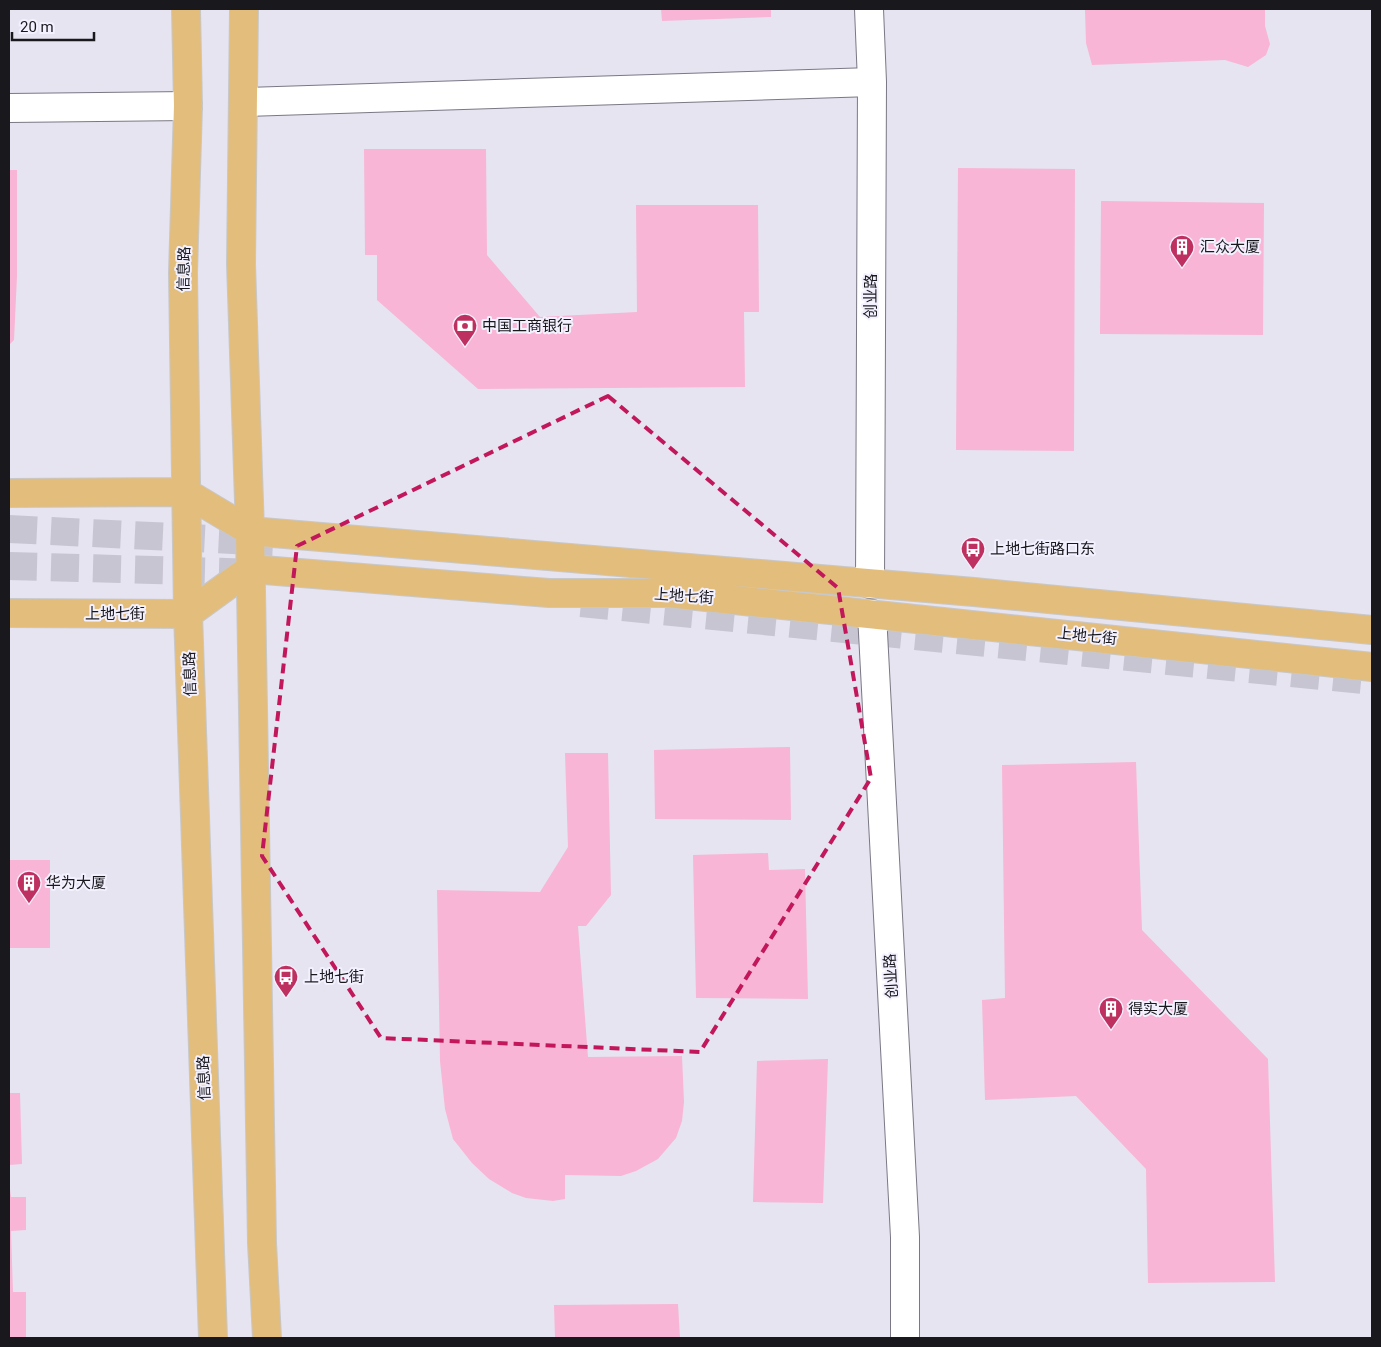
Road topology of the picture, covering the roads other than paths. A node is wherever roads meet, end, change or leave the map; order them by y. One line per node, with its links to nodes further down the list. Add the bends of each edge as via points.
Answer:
1 (186, 9): 6 (main road, 信息路)
2 (244, 9): 5 (main road)
3 (869, 9): 4 (street, 创业路)
4 (872, 82): 5 (street); 12 (street, 创业路)
5 (244, 102): 10 (main road, via 241,264)
6 (188, 106): 7 (street); 8 (main road, 信息路, via 183,273)
7 (9, 108)
8 (185, 492): 9 (main road); 10 (main road, 上地七街); 14 (main road, 信息路)
9 (9, 493)
10 (250, 531): 11 (main road); 12 (main road, 上地七街)
11 (250, 569): 14 (main road); 15 (main road, 上地七街, via 549,593 668,593); 19 (main road, via 262,1243)
12 (870, 584): 16 (main road, 上地七街)
13 (9, 613): 14 (main road, 上地七街)
14 (188, 614): 18 (main road, 信息路)
15 (872, 614): 17 (main road, 上地七街); 20 (street, 创业路, via 904,1237)
16 (1372, 630)
17 (1372, 667)
18 (212, 1338)
19 (268, 1338)
20 (905, 1338)

